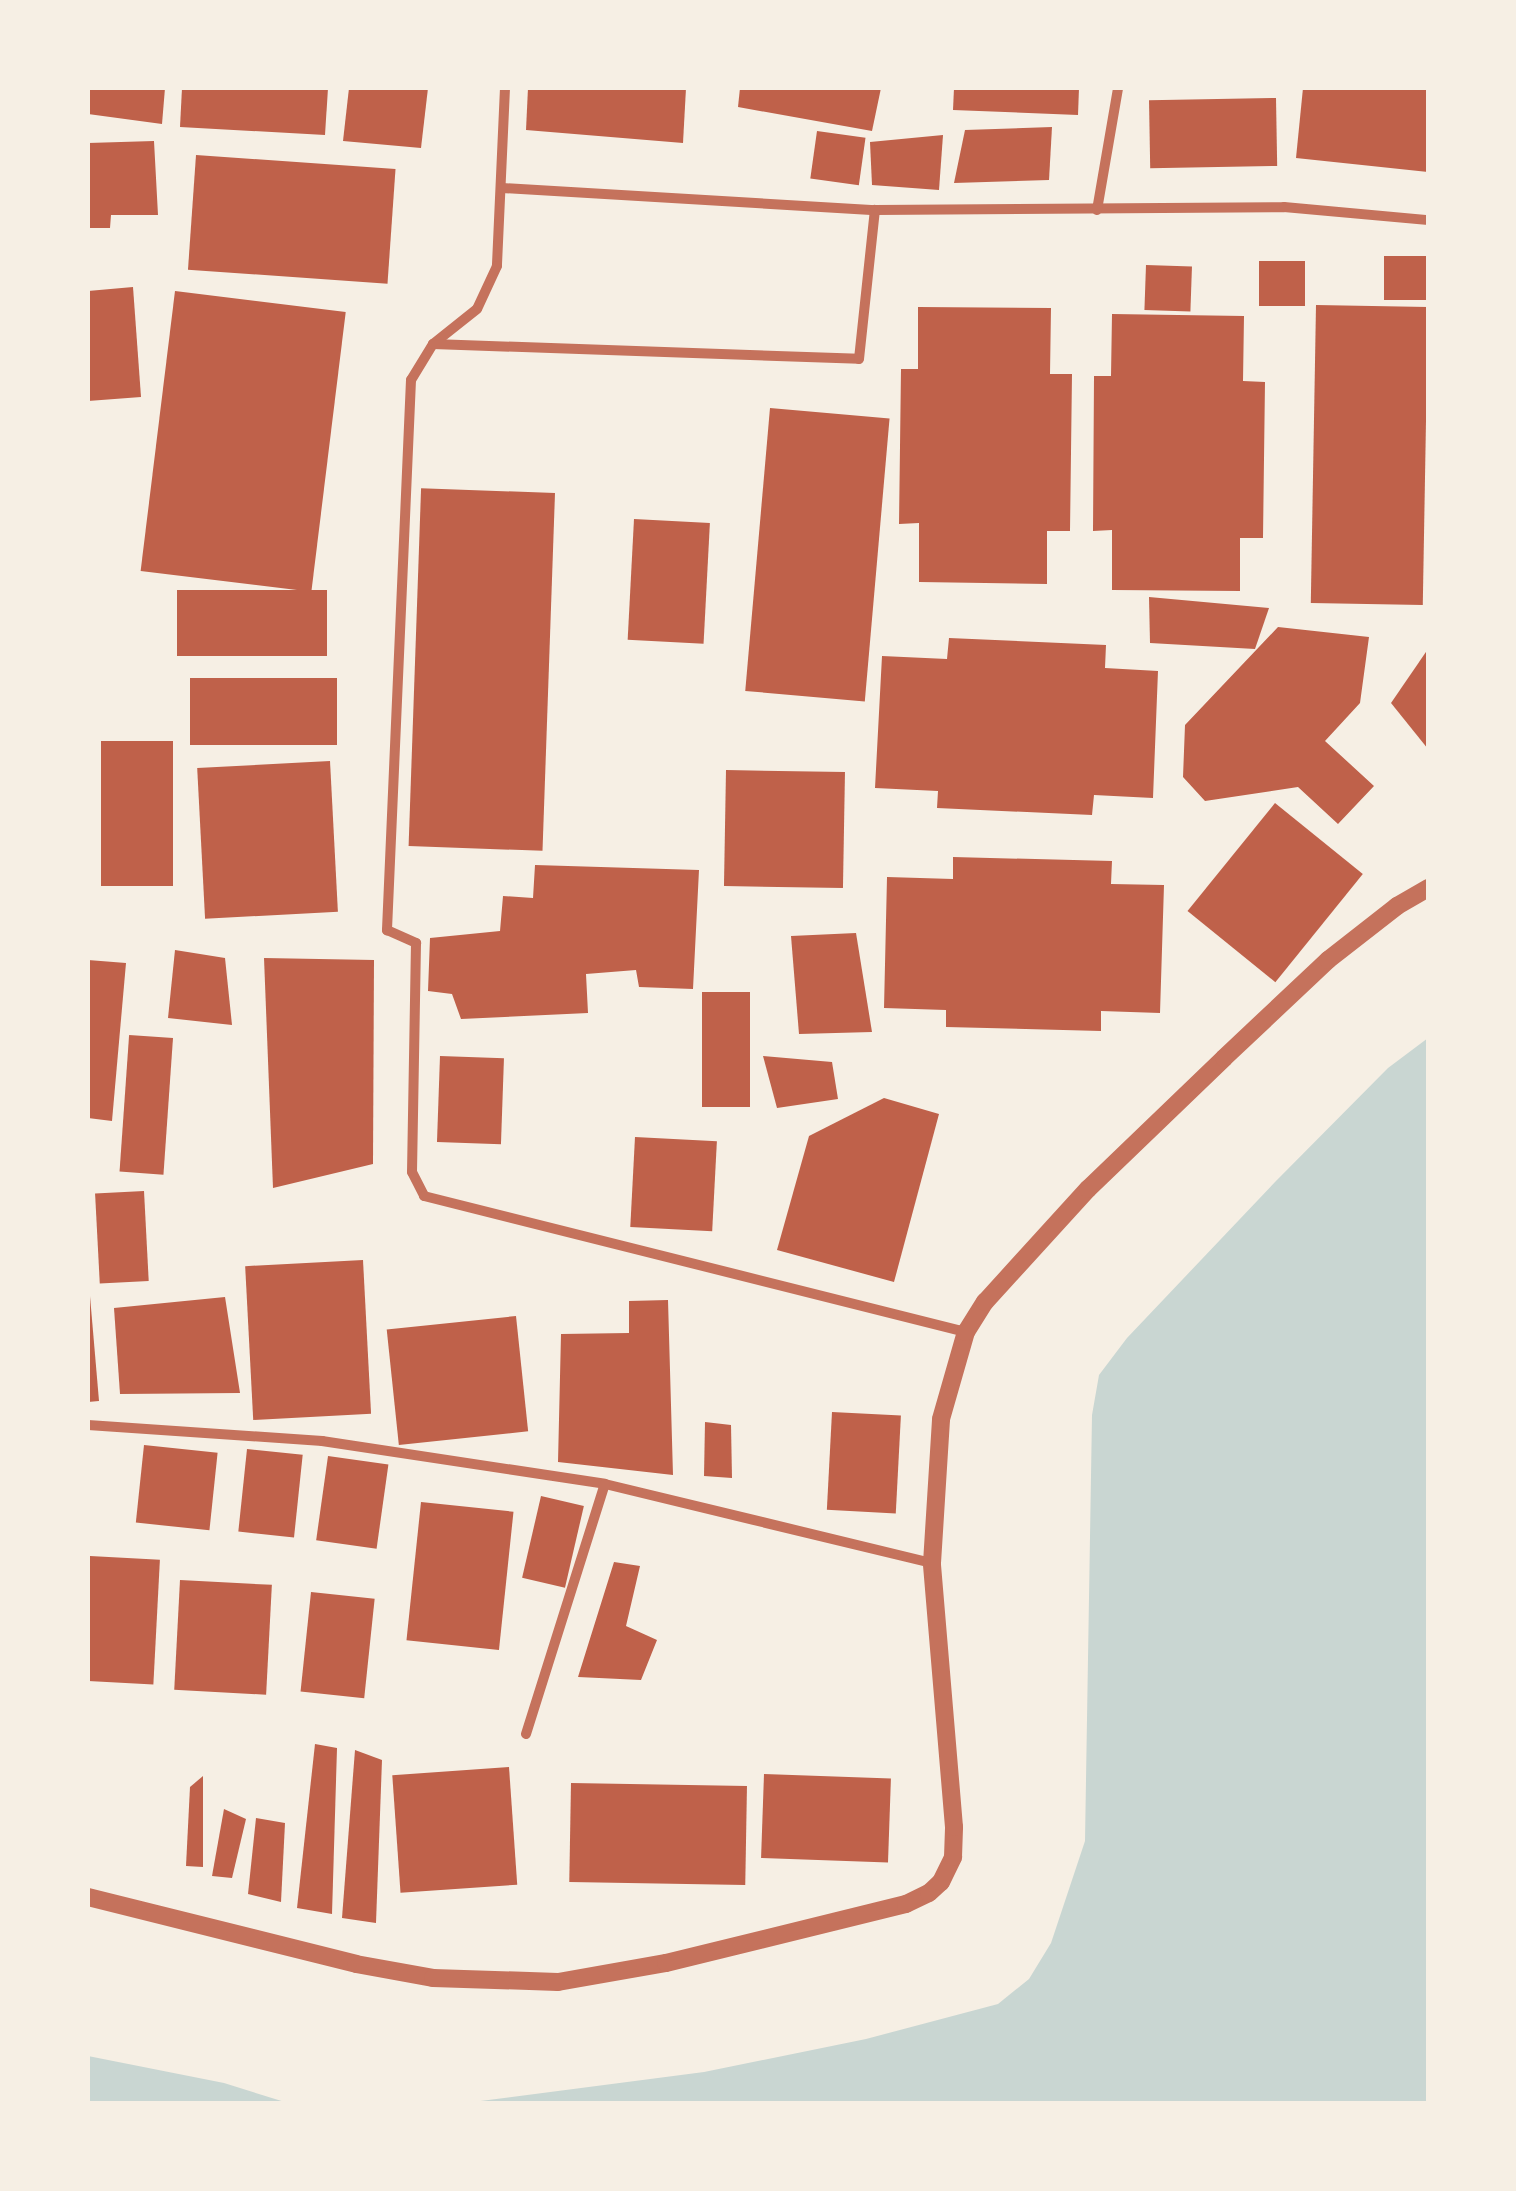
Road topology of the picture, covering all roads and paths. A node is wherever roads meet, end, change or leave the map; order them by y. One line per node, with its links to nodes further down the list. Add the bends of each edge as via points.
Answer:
1 (505, 88): 3 (street)
2 (1118, 88): 5 (street)
3 (502, 188): 4 (street); 7 (street, via 497,266 477,309)
4 (875, 210): 5 (street); 7 (street, via 859,359)
5 (1097, 210): 6 (street, via 1284,208)
6 (1428, 220)
7 (433, 344): 9 (street, via 411,380 387,930 416,943 412,1172 424,1196)
8 (1428, 888): 9 (street, via 1328,960 1236,1046 1088,1189 985,1302)
9 (966, 1332): 12 (street, via 941,1419)
10 (88, 1425): 11 (street, via 322,1441)
11 (604, 1484): 12 (street); 13 (street)
12 (932, 1562): 14 (street, via 952,1856 941,1882 906,1904 666,1964 558,1982 434,1978 356,1964)
13 (526, 1734)
14 (88, 1897)

